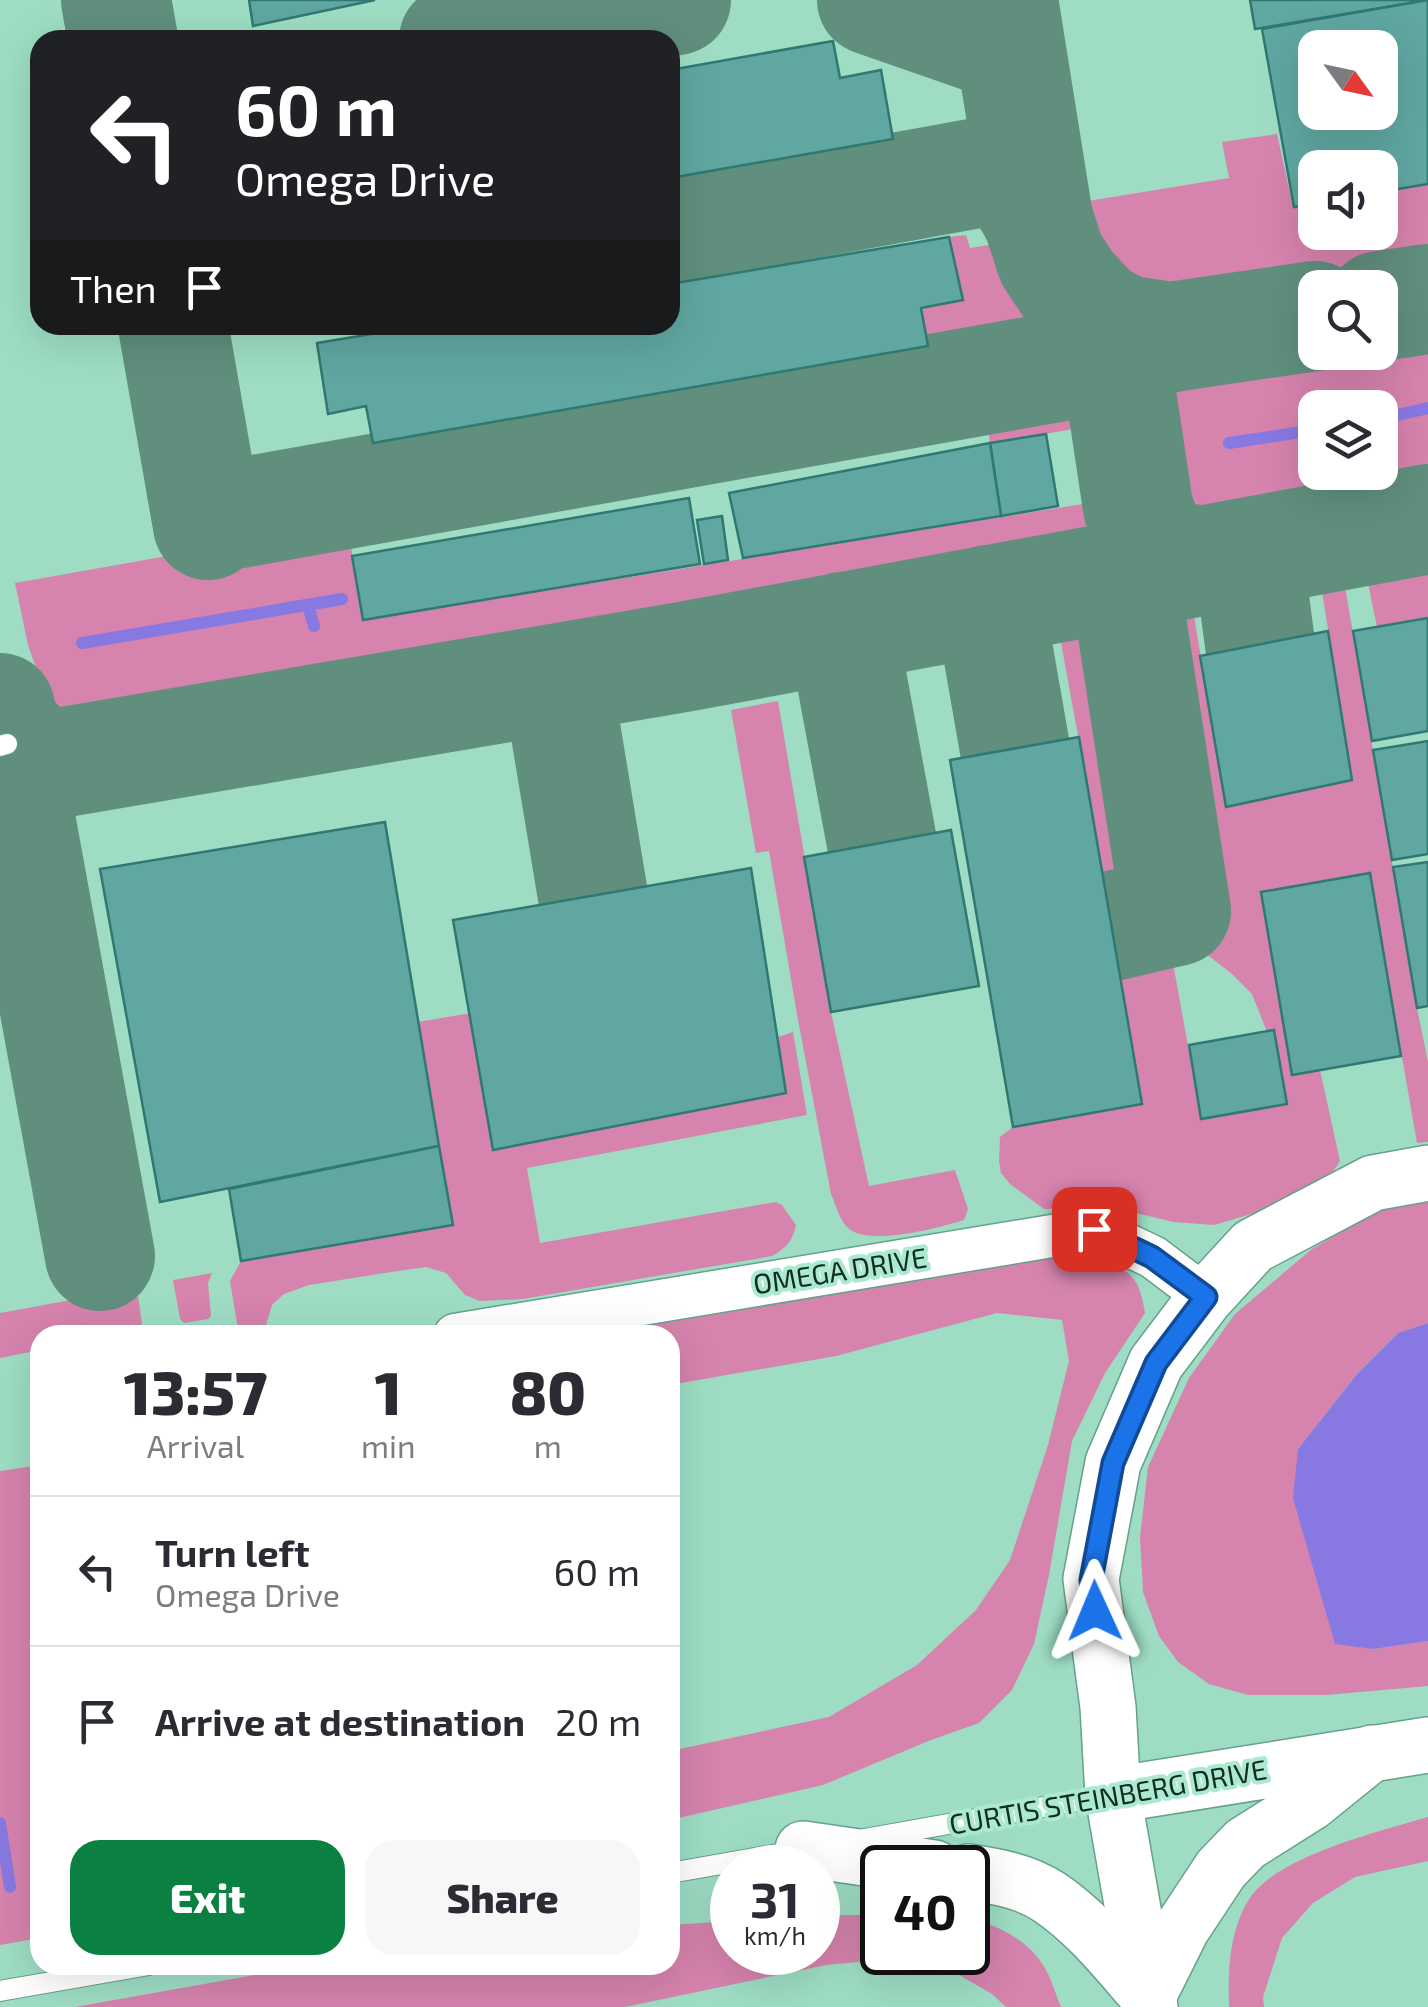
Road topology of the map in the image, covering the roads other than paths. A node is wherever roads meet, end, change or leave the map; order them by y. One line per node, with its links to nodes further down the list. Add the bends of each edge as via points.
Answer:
1 (1428, 1172): 2 (street, via 1373,1183 1253,1246)
2 (1206, 1297): 3 (street, OMEGA DRIVE, via 1152,1257 1094,1229); 6 (street, via 1156,1363 1113,1463 1098,1540 1091,1580)
3 (515, 1325)
4 (1428, 1744): 5 (street, CURTIS STEINBERG DRIVE)
5 (1372, 1754): 6 (street, CURTIS STEINBERG DRIVE); 13 (street, via 1221,1868 1182,1928)
6 (1113, 1795): 7 (lane, CURTIS STEINBERG DRIVE); 13 (street)
7 (830, 1845)
8 (710, 1866): 9 (lane, CURTIS STEINBERG DRIVE)
9 (680, 1871)
10 (990, 1875): 13 (street, via 1047,1896 1091,1932)
11 (94, 1975): 12 (lane)
12 (0, 1992)
13 (1149, 2001)

